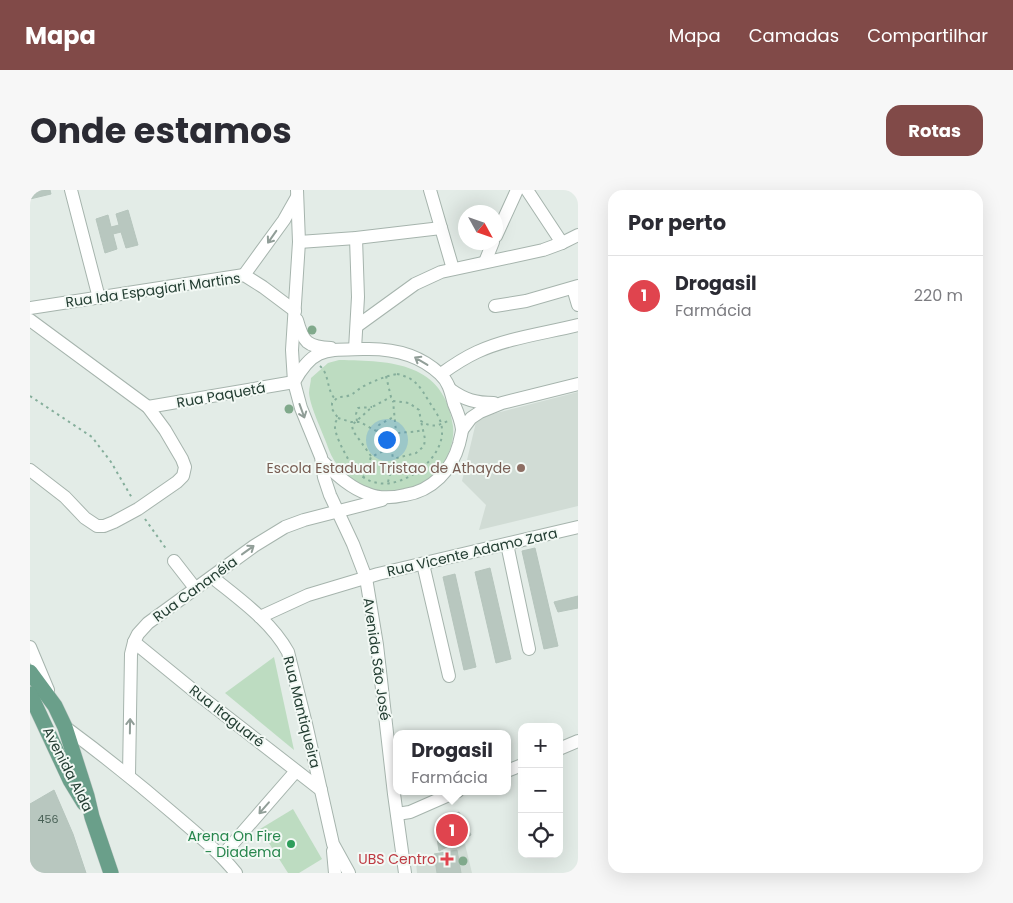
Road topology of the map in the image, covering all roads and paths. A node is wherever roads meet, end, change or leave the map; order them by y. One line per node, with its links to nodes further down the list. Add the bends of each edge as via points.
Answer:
1 (71, 190): 17 (street)
2 (430, 190): 7 (street)
3 (517, 190): 6 (street)
4 (527, 190): 11 (street)
5 (297, 193): 10 (street); 15 (street, one-way to 15, via 280,226)
6 (503, 217)
7 (441, 228): 9 (street); 14 (street)
8 (578, 235): 11 (street)
9 (356, 238): 10 (street); 24 (street)
10 (299, 242): 21 (street)
11 (562, 244): 13 (street)
12 (490, 250): 13 (street)
13 (485, 262): 14 (street)
14 (453, 269): 24 (street, via 415,284)
15 (244, 275): 17 (street, Rua Ida Espagiari Martins); 21 (street, Rua Ida Espagiari Martins)
16 (576, 287): 18 (street); 19 (street, via 526,302)
17 (98, 298): 20 (street, Rua Ida Espagiari Martins)
18 (578, 305)
19 (496, 306)
20 (30, 308)
21 (295, 311): 25 (street, via 302,336 314,347); 30 (street)
22 (30, 320): 39 (street)
23 (578, 325): 28 (street, via 500,344 461,360)
24 (357, 326): 26 (street)
25 (341, 349): 26 (street); 27 (street)
26 (355, 349): 28 (street, one-way to 26, via 403,352)
27 (312, 357): 30 (street); 35 (path, via 324,370 329,392)
28 (441, 374): 32 (street)
29 (386, 376): 34 (path); 35 (path, via 349,397); 45 (path, via 410,377)
30 (294, 382): 39 (street, Rua Paquetá); 54 (street, one-way to 54)
31 (578, 384): 37 (street)
32 (451, 390): 37 (street, via 476,403); 47 (street)
33 (30, 396): 60 (path, via 92,437 111,462)
34 (391, 397): 36 (path); 38 (path)
35 (335, 400): 41 (path, via 332,409)
36 (393, 401): 40 (path); 43 (path, via 409,403 419,410)
37 (502, 403): 47 (street, via 471,418)
38 (372, 406): 42 (path); 42 (path, via 358,408)
39 (148, 408): 60 (street, via 182,459 184,472 177,482)
40 (395, 416): 48 (path, via 379,425); 49 (path)
41 (338, 418): 42 (path); 58 (path, via 335,425 337,435 352,466 370,481)
42 (357, 421): 48 (path); 53 (path, via 352,426 353,431)
43 (421, 421): 45 (path, via 428,426); 46 (path)
44 (446, 422): 45 (path)
45 (441, 425): 58 (path, via 440,448 434,457 417,471 398,481)
46 (422, 430): 49 (path); 55 (path, via 424,446 416,453 397,458)
47 (462, 430): 59 (street, Rua Cananéia, via 457,452 441,477 428,487)
48 (377, 432): 50 (path)
49 (396, 432): 50 (path); 51 (path)
50 (387, 436): 52 (path)
51 (392, 446): 52 (path); 55 (path)
52 (382, 451): 53 (path)
53 (371, 457): 57 (path)
54 (322, 461): 59 (street, via 356,489); 61 (street, Avenida São José)
55 (393, 464): 58 (path)
56 (30, 470): 60 (street, via 97,526 114,522)
57 (366, 470)
58 (388, 482)
59 (387, 499): 61 (street, Rua Cananéia)
60 (138, 509): 64 (path)
61 (336, 510): 66 (street, Rua Cananéia, one-way to 61, via 285,528); 67 (street, Avenida São José)
62 (578, 527): 63 (street, Rua Vicente Adamo Zara)
63 (507, 544): 65 (street, Rua Vicente Adamo Zara); 72 (street)
64 (174, 561): 68 (street)
65 (423, 564): 67 (street, Rua Vicente Adamo Zara); 74 (street)
66 (212, 577): 68 (street, Rua Cananéia); 69 (street, Rua Mantiqueira)
67 (366, 578): 69 (street, Rua Vicente Adamo Zara, via 308,595); 82 (street, Avenida São José, via 378,646)
68 (195, 588): 70 (street, Rua Cananéia, via 148,623)
69 (260, 616): 83 (street, Rua Mantiqueira, via 288,652)
70 (134, 642): 80 (street, Rua Itaguaré); 81 (street, Rua Cananéia, one-way to 70, via 131,654)
71 (30, 647): 76 (street)
72 (529, 649)
73 (30, 672): 76 (main road, Avenida Alda)
74 (449, 676)
75 (31, 696): 77 (main road); 87 (main road, Avenida Alda, via 70,780)
76 (55, 706): 77 (main road, Avenida Alda)
77 (65, 727): 81 (street); 87 (main road, Avenida Alda)
78 (578, 741): 79 (street)
79 (563, 747)
80 (296, 770): 83 (street, Rua Itaguaré); 89 (street, one-way to 89)
81 (129, 775): 89 (street)
82 (393, 779)
83 (321, 790): 88 (street, Rua Mantiqueira)
84 (395, 795): 86 (street, Avenida São José)
85 (449, 795): 86 (street, via 410,812)
86 (397, 814): 94 (street, Avenida São José)
87 (92, 817): 90 (main road, Avenida Alda)
88 (333, 844): 92 (street); 93 (street, Rua Mantiqueira)
89 (222, 856): 91 (street)
90 (111, 873)
91 (236, 873)
92 (335, 873)
93 (349, 873)
94 (405, 873)

